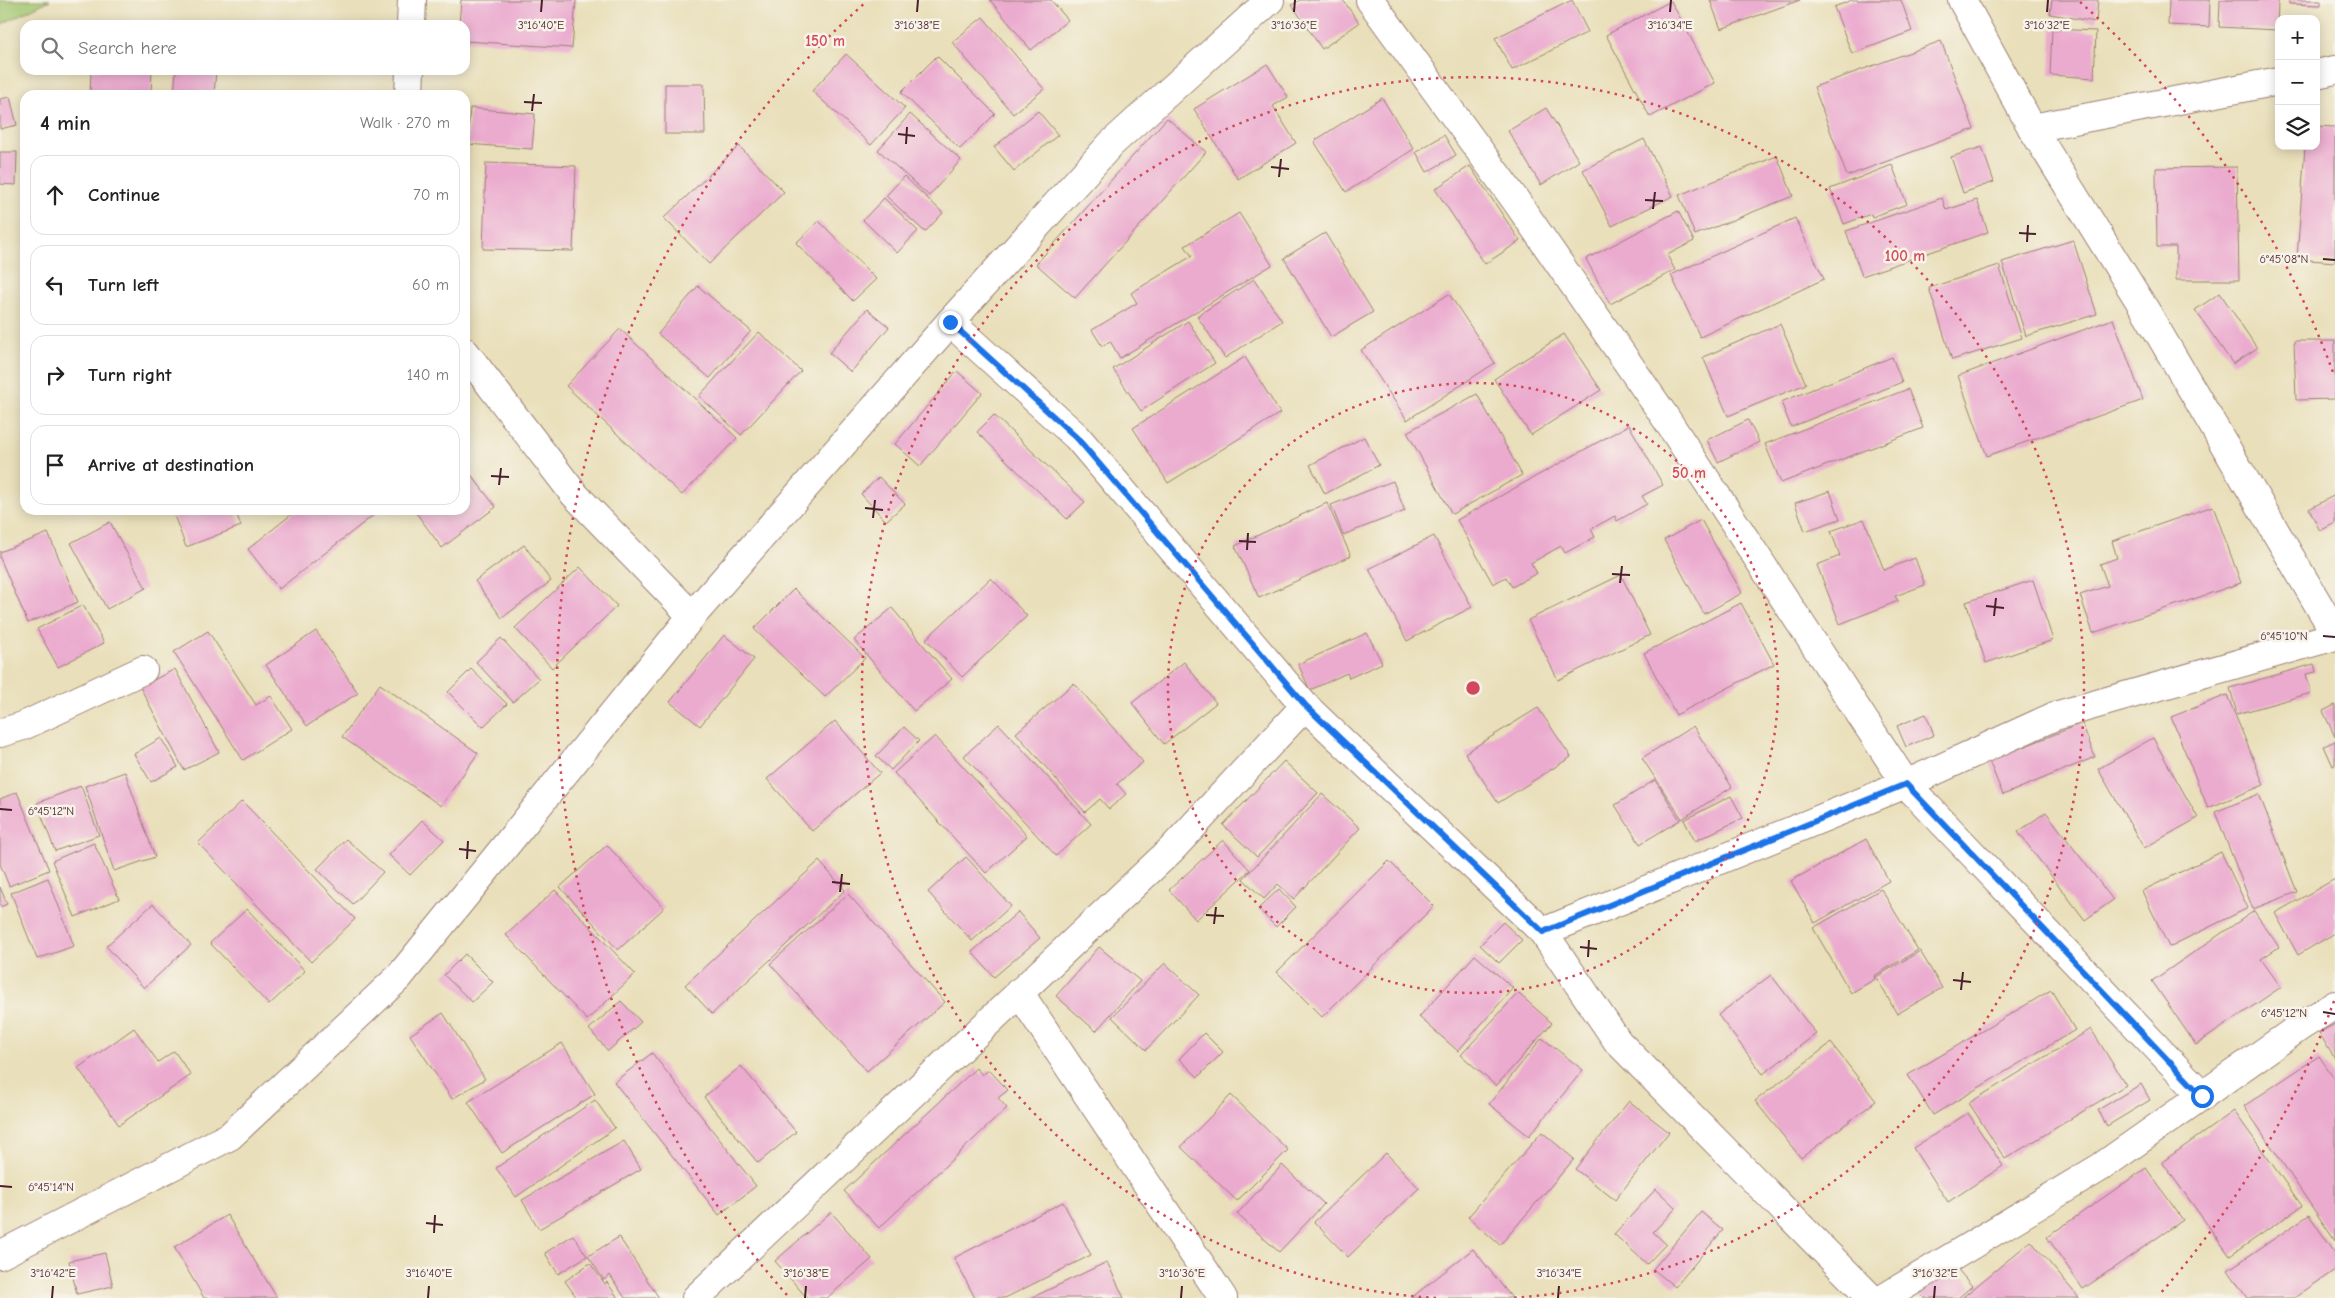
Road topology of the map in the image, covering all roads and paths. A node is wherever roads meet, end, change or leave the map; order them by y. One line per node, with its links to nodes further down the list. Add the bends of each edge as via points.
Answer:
1 (412, 0): 5 (street)
2 (1270, 0): 12 (street, via 1111,144)
3 (1370, 0): 19 (street, via 1516,201 1663,414)
4 (1962, 0): 11 (street)
5 (411, 20)
6 (2335, 70): 7 (street)
7 (2320, 73)
8 (410, 75): 10 (street)
9 (2275, 82): 11 (street)
10 (409, 90)
11 (2032, 128): 15 (street, via 2147,313)
12 (950, 322): 14 (street); 17 (street, via 1077,438)
13 (470, 359): 14 (street, via 574,494)
14 (692, 616): 24 (street, via 399,977 230,1136)
15 (2335, 635): 19 (street, via 2055,716)
16 (143, 670): 18 (street, via 23,726)
17 (1306, 706): 20 (street); 21 (street, via 1172,848)
18 (0, 733)
19 (1906, 784): 20 (street); 23 (street)
20 (1543, 932): 27 (street, via 1618,1042)
21 (1020, 992): 25 (street); 26 (street)
22 (2335, 1005): 23 (street)
23 (2202, 1096): 28 (street, via 2102,1167)
24 (0, 1255)
25 (696, 1298)
26 (1223, 1298)
27 (1872, 1298)
28 (1884, 1298)

